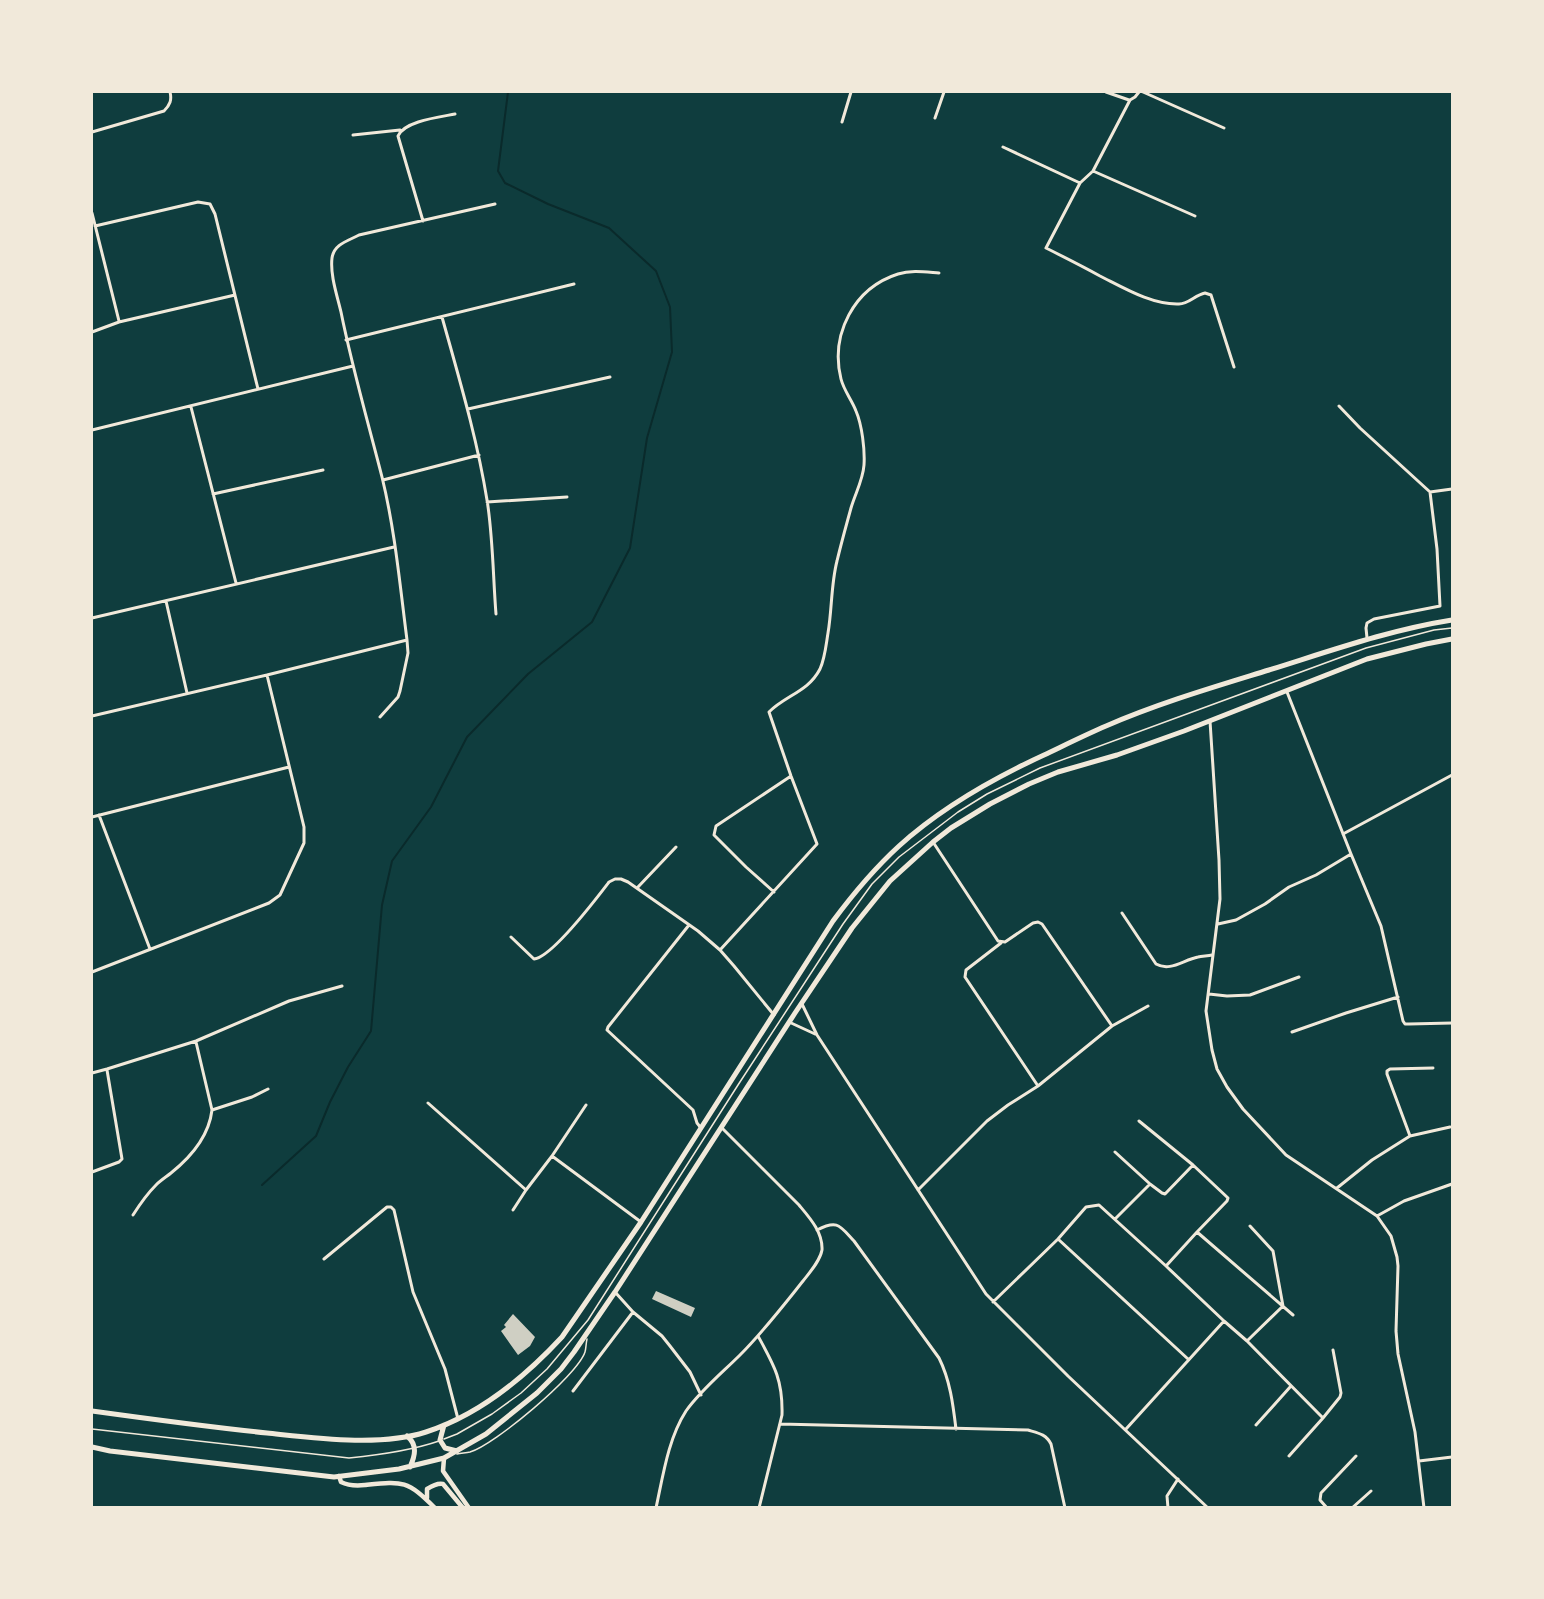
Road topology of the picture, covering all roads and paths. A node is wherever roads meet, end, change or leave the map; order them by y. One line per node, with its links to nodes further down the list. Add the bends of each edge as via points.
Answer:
1 (170, 92): 13 (street, via 172,97 164,111)
2 (851, 92): 10 (street)
3 (944, 92): 9 (street)
4 (1106, 92): 7 (street)
5 (1139, 92): 7 (street)
6 (1143, 92): 11 (street)
7 (1130, 100): 16 (street)
8 (455, 114): 12 (street)
9 (935, 118)
10 (842, 122)
11 (1224, 128)
12 (400, 130): 14 (street); 21 (street, via 398,136)
13 (92, 132)
14 (353, 135)
15 (1003, 147): 17 (street)
16 (1093, 171): 17 (street); 20 (street)
17 (1080, 183): 31 (street, via 1046,248 1154,300 1179,304 1199,294 1211,295)
18 (495, 204): 21 (street)
19 (92, 214): 22 (street); 27 (street)
20 (1195, 216)
21 (423, 221): 29 (street, via 359,235 334,250 333,275)
22 (95, 226): 25 (street, via 198,202 210,204); 27 (street)
23 (939, 273): 64 (street, via 905,273 876,285 857,300 842,330 838,363 843,388 856,411 864,466 836,565 820,668 802,690 769,712)
24 (574, 284): 26 (street)
25 (235, 295): 27 (street); 33 (street)
26 (442, 317): 29 (street); 36 (street)
27 (119, 322): 28 (street)
28 (92, 332)
29 (346, 340): 30 (street)
30 (353, 366): 33 (street); 40 (street)
31 (1234, 367)
32 (610, 377): 36 (street)
33 (258, 389): 35 (street)
34 (1340, 406): 42 (street)
35 (190, 407): 37 (street); 43 (street)
36 (468, 409): 38 (street)
37 (92, 430)
38 (479, 455): 40 (street); 45 (street)
39 (323, 470): 43 (street)
40 (382, 480): 46 (street)
41 (1452, 489): 42 (street)
42 (1430, 492): 53 (street, via 1440,606 1374,619 1367,623)
43 (213, 494): 47 (street)
44 (567, 497): 45 (street)
45 (488, 502): 49 (street)
46 (394, 547): 47 (street); 55 (street)
47 (236, 583): 48 (street)
48 (166, 601): 50 (street); 58 (street)
49 (496, 614)
50 (92, 618)
51 (1452, 620): 53 (highway)
52 (1452, 628): 152 (lane, via 1366,648 1040,768 987,794 915,844 872,884 843,924 588,1320 547,1370 521,1393 492,1414)
53 (1367, 638): 88 (highway, via 1173,700 1106,726 967,795 900,845 850,898)
54 (1452, 639): 57 (highway, via 1367,660)
55 (407, 640): 56 (street); 60 (street, via 400,691)
56 (267, 675): 58 (street); 62 (street)
57 (1287, 692): 61 (highway); 67 (street)
58 (187, 693): 59 (street)
59 (92, 716)
60 (380, 717)
61 (1210, 721): 68 (highway, via 1029,784 971,814); 74 (street, via 1219,860)
62 (289, 767): 65 (street); 78 (street, via 305,836 280,895 269,903)
63 (1452, 775): 67 (street)
64 (791, 776): 72 (street, via 817,844); 72 (street, via 714,831)
65 (99, 816): 66 (street); 78 (street)
66 (92, 817)
67 (1343, 834): 70 (street)
68 (933, 842): 77 (street); 86 (highway, via 872,902)
69 (676, 848): 71 (street)
70 (1351, 854): 74 (street, via 1236,920); 85 (street, via 1381,926)
71 (638, 887): 75 (street); 76 (street, via 621,879 609,882 562,938 538,959 534,960)
72 (774, 892): 79 (street)
73 (1122, 913): 80 (street, via 1155,964 1161,967)
74 (1217, 924): 80 (street)
75 (688, 925): 79 (street); 106 (street, via 607,1030 693,1110)
76 (511, 937)
77 (1001, 943): 91 (street, via 1033,923 1042,924); 98 (street, via 966,970 965,977)
78 (150, 950): 81 (street)
79 (720, 950): 88 (street)
80 (1213, 955): 84 (street)
81 (92, 972)
82 (1299, 977): 84 (street, via 1250,995)
83 (342, 986): 94 (street, via 289,1001)
84 (1208, 994): 114 (street, via 1206,1011 1212,1050 1227,1087 1286,1155)
85 (1398, 997): 90 (street, via 1405,1024); 92 (street)
86 (801, 1004): 89 (highway); 93 (street)
87 (1148, 1006): 91 (street)
88 (774, 1015): 106 (highway)
89 (789, 1022): 93 (street); 104 (highway)
90 (1452, 1023)
91 (1112, 1026): 98 (street)
92 (1292, 1032)
93 (817, 1035): 116 (street)
94 (196, 1041): 96 (street); 102 (street)
95 (1433, 1068): 107 (street, via 1388,1071)
96 (107, 1069): 97 (street); 111 (street, via 122,1159)
97 (92, 1073)
98 (1038, 1086): 116 (street, via 987,1121)
99 (268, 1089): 102 (street)
100 (428, 1103): 115 (street)
101 (586, 1105): 109 (street)
102 (212, 1110): 118 (street, via 207,1132 145,1196)
103 (1139, 1121): 110 (street)
104 (721, 1127): 123 (street, via 799,1205); 128 (highway)
105 (1450, 1127): 107 (street)
106 (701, 1128): 121 (highway)
107 (1410, 1136): 114 (street)
108 (1115, 1152): 112 (street)
109 (552, 1156): 115 (street); 121 (street)
110 (1193, 1165): 112 (street, via 1167,1193); 124 (street, via 1228,1198)
111 (92, 1172)
112 (1150, 1184): 120 (street)
113 (1452, 1184): 119 (street, via 1404,1201)
114 (1337, 1188): 119 (street)
115 (525, 1190): 117 (street)
116 (918, 1190): 129 (street)
117 (513, 1210)
118 (133, 1215)
119 (1377, 1216): 160 (street, via 1391,1236 1397,1257 1398,1353)
120 (1115, 1219): 125 (street, via 1099,1205 1086,1208); 127 (street)
121 (641, 1222): 144 (highway, via 562,1337 502,1391)
122 (1250, 1226): 130 (street, via 1273,1251)
123 (817, 1230): 135 (street, via 822,1250 819,1258); 149 (street, via 834,1223 841,1227 939,1358 950,1385)
124 (1197, 1232): 127 (street); 130 (street)
125 (1058, 1239): 129 (street); 138 (street)
126 (324, 1259): 144 (street, via 387,1207 394,1210 412,1292 445,1370)
127 (1166, 1266): 133 (street)
128 (615, 1292): 131 (street); 134 (highway)
129 (993, 1302): 150 (street)
130 (1283, 1306): 132 (street); 136 (street)
131 (633, 1312): 140 (street); 141 (street, via 676,1353)
132 (1293, 1315)
133 (1224, 1321): 136 (street); 138 (street)
134 (588, 1332): 155 (highway, via 561,1369 537,1393); 156 (lane, via 585,1353 575,1367 528,1414 472,1452)
135 (758, 1336): 141 (street); 145 (street, via 776,1369 782,1390)
136 (1247, 1341): 139 (street)
137 (1333, 1350): 143 (street, via 1341,1393)
138 (1188, 1359): 150 (street)
139 (1291, 1386): 143 (street); 147 (street)
140 (573, 1390)
141 (701, 1395): 169 (street, via 680,1421 673,1438)
142 (92, 1411): 151 (highway, via 330,1439)
143 (1323, 1418): 157 (street)
144 (459, 1419): 146 (highway)
145 (780, 1424): 149 (street); 170 (street)
146 (444, 1425): 151 (highway); 152 (highway)
147 (1256, 1425)
148 (92, 1429): 154 (lane, via 349,1458)
149 (956, 1429): 171 (street, via 1028,1430 1048,1437)
150 (1126, 1429): 163 (street)
151 (407, 1436): 154 (highway)
152 (440, 1440): 154 (lane); 155 (highway, via 445,1448)
153 (92, 1447): 162 (highway)
154 (415, 1448): 161 (highway)
155 (458, 1451): 156 (highway)
156 (447, 1456): 161 (highway); 168 (street, via 443,1471)
157 (1289, 1456)
158 (1356, 1456): 174 (street, via 1321,1493 1320,1500)
159 (1452, 1457): 160 (street)
160 (1418, 1461): 176 (street)
161 (410, 1467): 162 (highway)
162 (339, 1476): 165 (street, via 341,1482 355,1486 406,1484)
163 (1178, 1479): 172 (street, via 1167,1496); 173 (street)
164 (1371, 1491): 175 (street)
165 (427, 1500): 166 (street); 167 (street, via 427,1489 443,1484)
166 (435, 1508)
167 (464, 1508)
168 (469, 1508)
169 (656, 1508)
170 (759, 1508)
171 (1065, 1508)
172 (1168, 1508)
173 (1208, 1508)
174 (1327, 1508)
175 (1352, 1508)
176 (1424, 1508)

